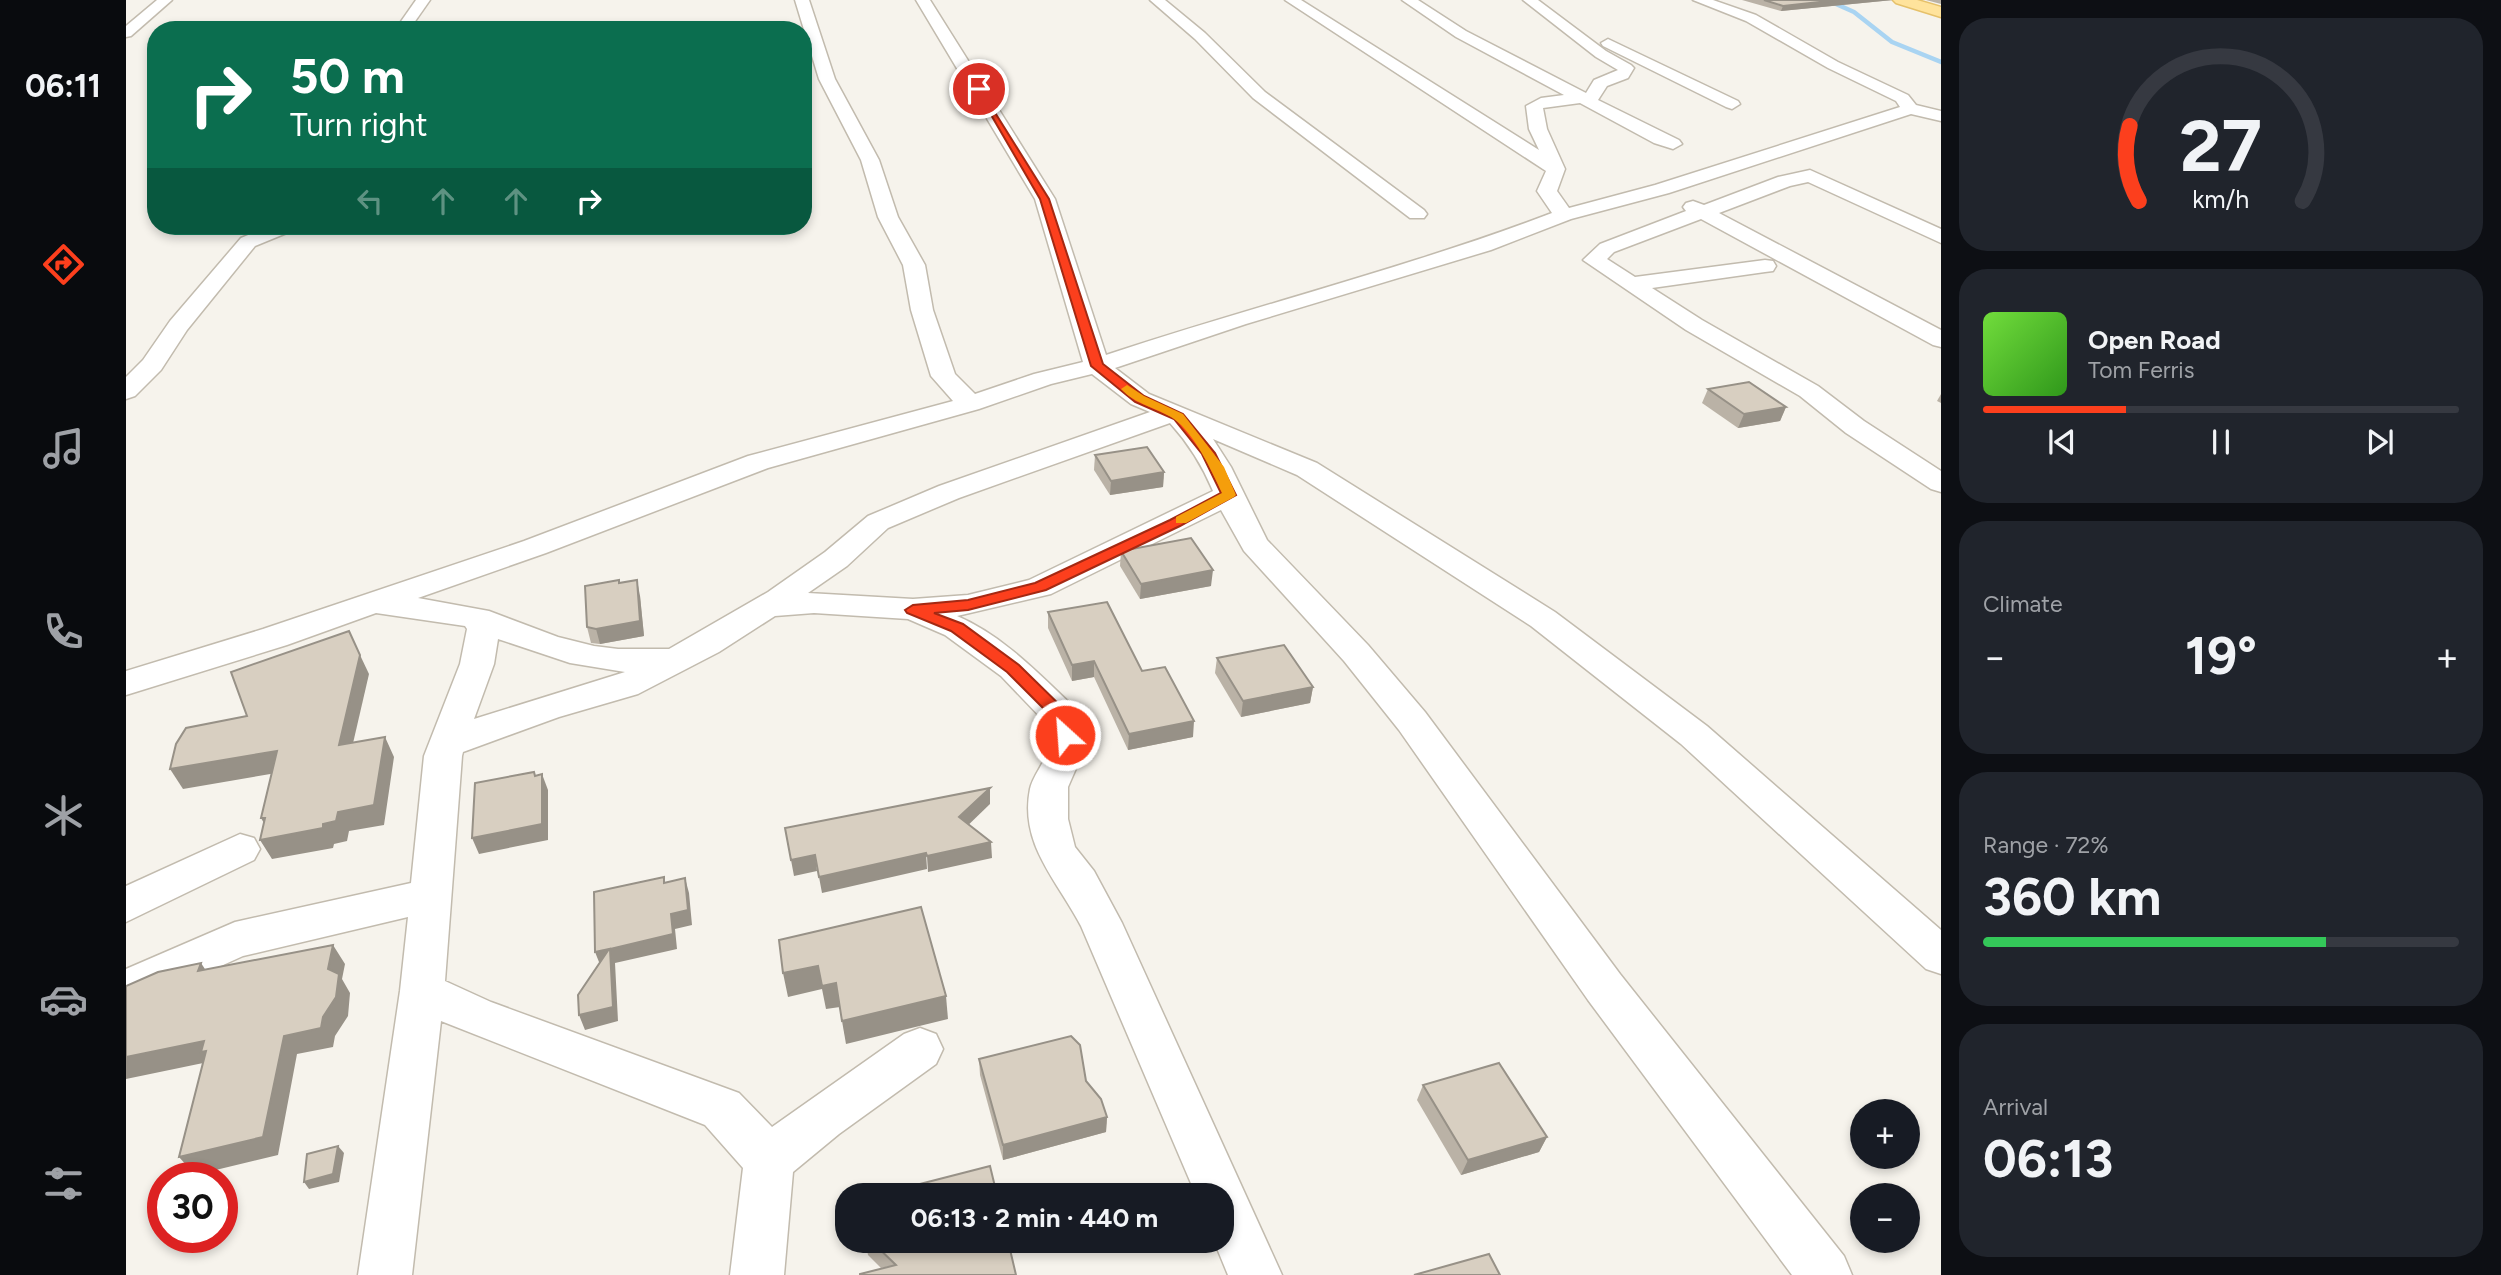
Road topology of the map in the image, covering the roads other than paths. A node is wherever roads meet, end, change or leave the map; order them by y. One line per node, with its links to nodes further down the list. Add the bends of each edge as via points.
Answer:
1 (165, 0): 19 (street)
2 (423, 0): 16 (street)
3 (802, 0): 17 (street)
4 (923, 0): 35 (street, via 1045,199)
5 (1157, 0): 28 (street, via 1259,95)
6 (1292, 0): 25 (street)
7 (1409, 0): 20 (street, via 1461,34)
8 (1514, 0): 15 (street)
9 (1530, 0): 15 (street)
10 (1700, 0): 22 (street, via 1751,18 1902,98)
11 (1727, 0): 13 (street)
12 (1901, 0): 14 (main road)
13 (1761, 11)
14 (1941, 12)
15 (1554, 18): 20 (street, via 1626,68 1623,75 1600,83 1595,95); 21 (street)
16 (409, 21)
17 (810, 21)
18 (812, 28): 37 (street, via 827,79 870,160 888,217 914,265 922,310 943,376)
19 (126, 33)
20 (1585, 99): 24 (street); 25 (street, via 1534,106 1538,129)
21 (1732, 104)
22 (1910, 109): 23 (street); 26 (street)
23 (1941, 116)
24 (1673, 144)
25 (1556, 169): 29 (street, via 1547,191)
26 (1655, 192): 27 (street); 29 (street)
27 (1703, 212): 31 (street, via 1810,176); 33 (street, via 1607,248 1594,260); 34 (street)
28 (1417, 214)
29 (1564, 215): 35 (street, via 1484,246)
30 (265, 235): 36 (street, via 248,242 152,365)
31 (1941, 237)
32 (1765, 266): 33 (street)
33 (1632, 284): 39 (street, via 1808,391)
34 (1941, 340)
35 (1097, 366): 37 (street); 38 (street, via 1140,399)
36 (126, 391)
37 (970, 404): 41 (street, via 758,461 535,547)
38 (1176, 415): 40 (street, via 1205,448); 42 (street, via 1141,423 948,492 878,522 836,559); 51 (street, via 1307,469 1543,619 1693,735)
39 (1941, 483)
40 (1229, 495): 43 (street, via 1041,587 968,605); 61 (street, via 1255,545 1412,721 1604,986)
41 (368, 603): 44 (street); 46 (street)
42 (768, 607): 43 (street, via 814,603); 45 (street)
43 (913, 610): 56 (street, via 957,628 1013,668 1064,719 1066,750 1049,787 1048,819 1056,852 1101,923)
44 (477, 618): 45 (street, via 532,641 618,662); 47 (street, via 484,629 477,664)
45 (680, 659): 47 (street, via 626,686 547,708)
46 (126, 683)
47 (448, 744): 49 (street, via 443,756)
48 (240, 849): 50 (street)
49 (432, 895): 52 (street, via 235,940); 53 (street)
50 (126, 905)
51 (1941, 956)
52 (126, 990)
53 (422, 991): 55 (street, via 475,1016 722,1109); 58 (street)
54 (920, 1049): 55 (street)
55 (769, 1160): 59 (street)
56 (1215, 1183)
57 (1234, 1226): 60 (street)
58 (385, 1275)
59 (757, 1275)
60 (1255, 1275)
61 (1825, 1275)

